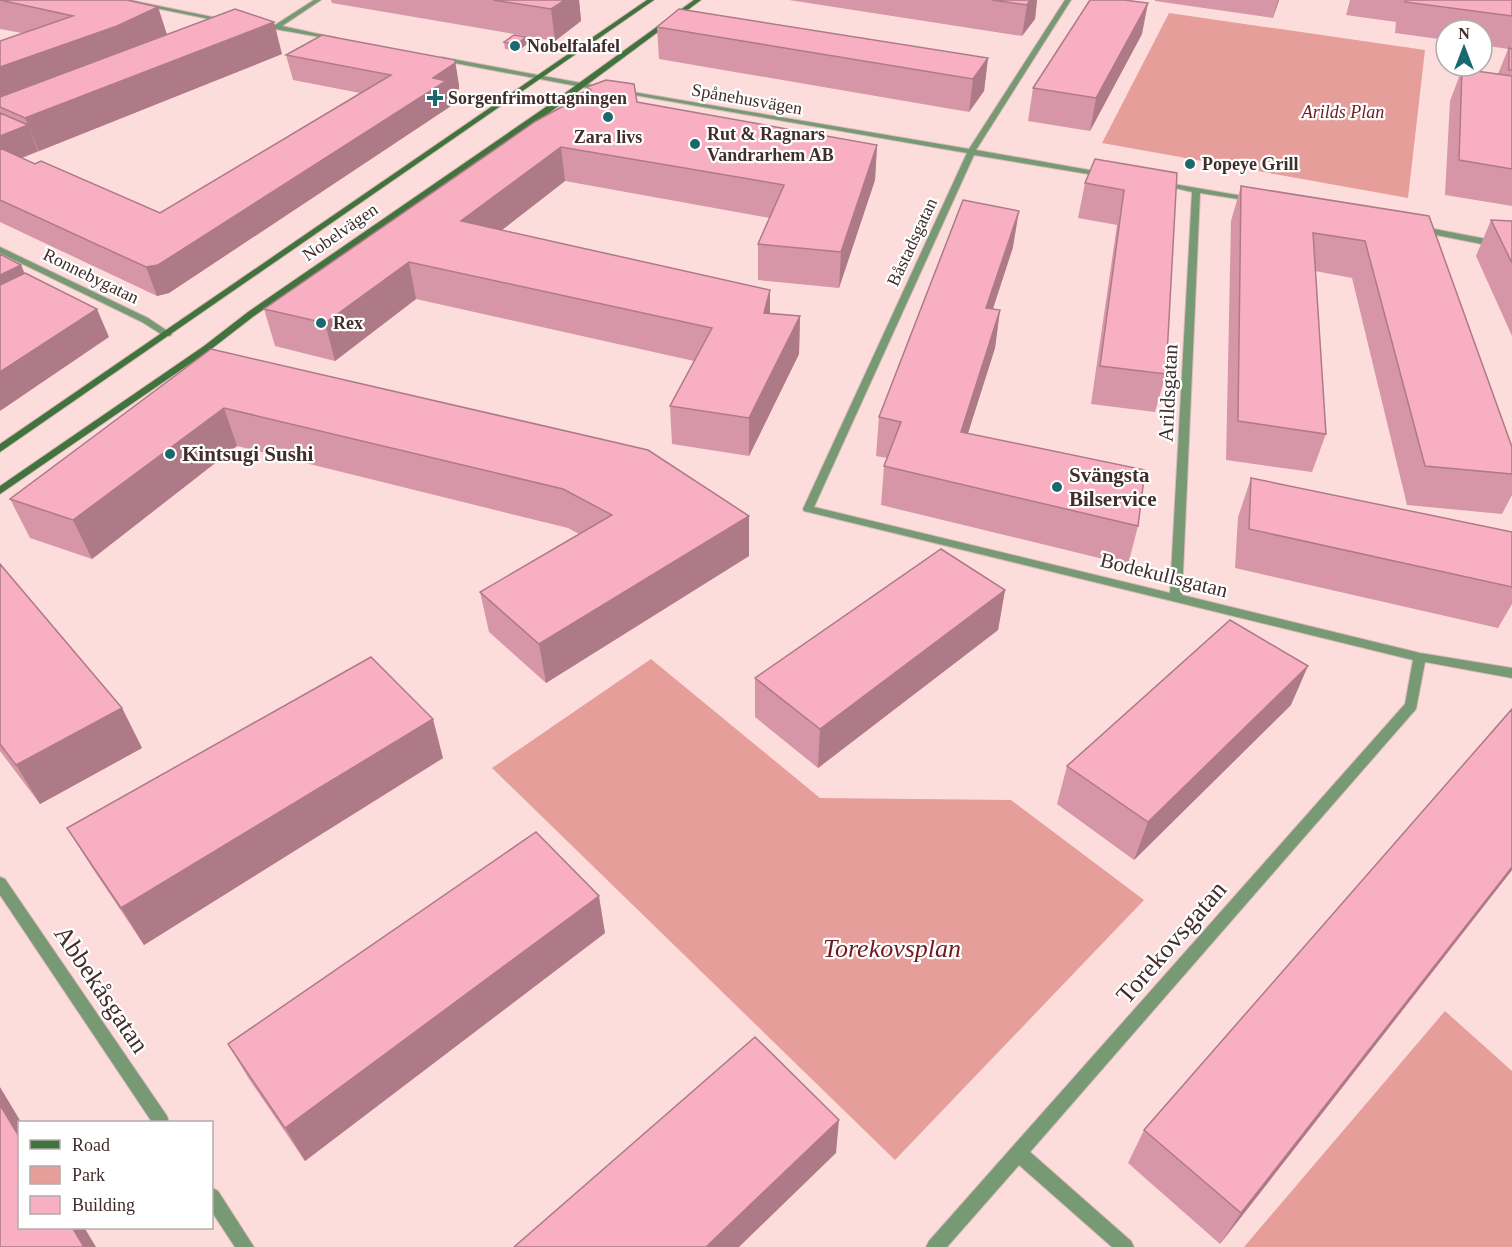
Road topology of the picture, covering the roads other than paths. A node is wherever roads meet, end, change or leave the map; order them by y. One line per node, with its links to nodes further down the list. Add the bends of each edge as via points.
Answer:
1 (119, 0): 6 (street)
2 (318, 0): 8 (street)
3 (651, 0): 11 (main road, Nobelvägen)
4 (698, 0): 12 (main road, Nobelvägen)
5 (1068, 0): 13 (street, Båstadsgatan)
6 (233, 21)
7 (256, 26): 8 (street)
8 (276, 27): 9 (street)
9 (345, 41)
10 (436, 58): 11 (street, Spånehusvägen)
11 (540, 77): 12 (street, Spånehusvägen); 23 (main road, Nobelvägen)
12 (581, 85): 13 (street, Spånehusvägen); 25 (main road, Nobelvägen)
13 (970, 154): 14 (street, Spånehusvägen); 26 (street, Båstadsgatan)
14 (1117, 177)
15 (1151, 182): 16 (street)
16 (1196, 189): 17 (street); 27 (street, Arildsgatan)
17 (1263, 201)
18 (1411, 228): 19 (street)
19 (1422, 230): 20 (street); 21 (street)
20 (1427, 241)
21 (1512, 247)
22 (0, 249): 23 (street, Ronnebygatan)
23 (167, 334): 24 (main road, Nobelvägen)
24 (0, 449)
25 (0, 491)
26 (808, 509): 27 (street, Bodekullsgatan)
27 (1176, 598): 28 (street, Bodekullsgatan)
28 (1420, 657): 29 (street, Bodekullsgatan); 32 (street, Torekovsgatan, via 1411,706)
29 (1512, 673)
30 (0, 883): 31 (street, Abbekåsgatan)
31 (160, 1121)
32 (1018, 1153): 35 (street, Torekovsgatan); 36 (street)
33 (213, 1198): 34 (street)
34 (246, 1247)
35 (934, 1247)
36 (1125, 1247)

